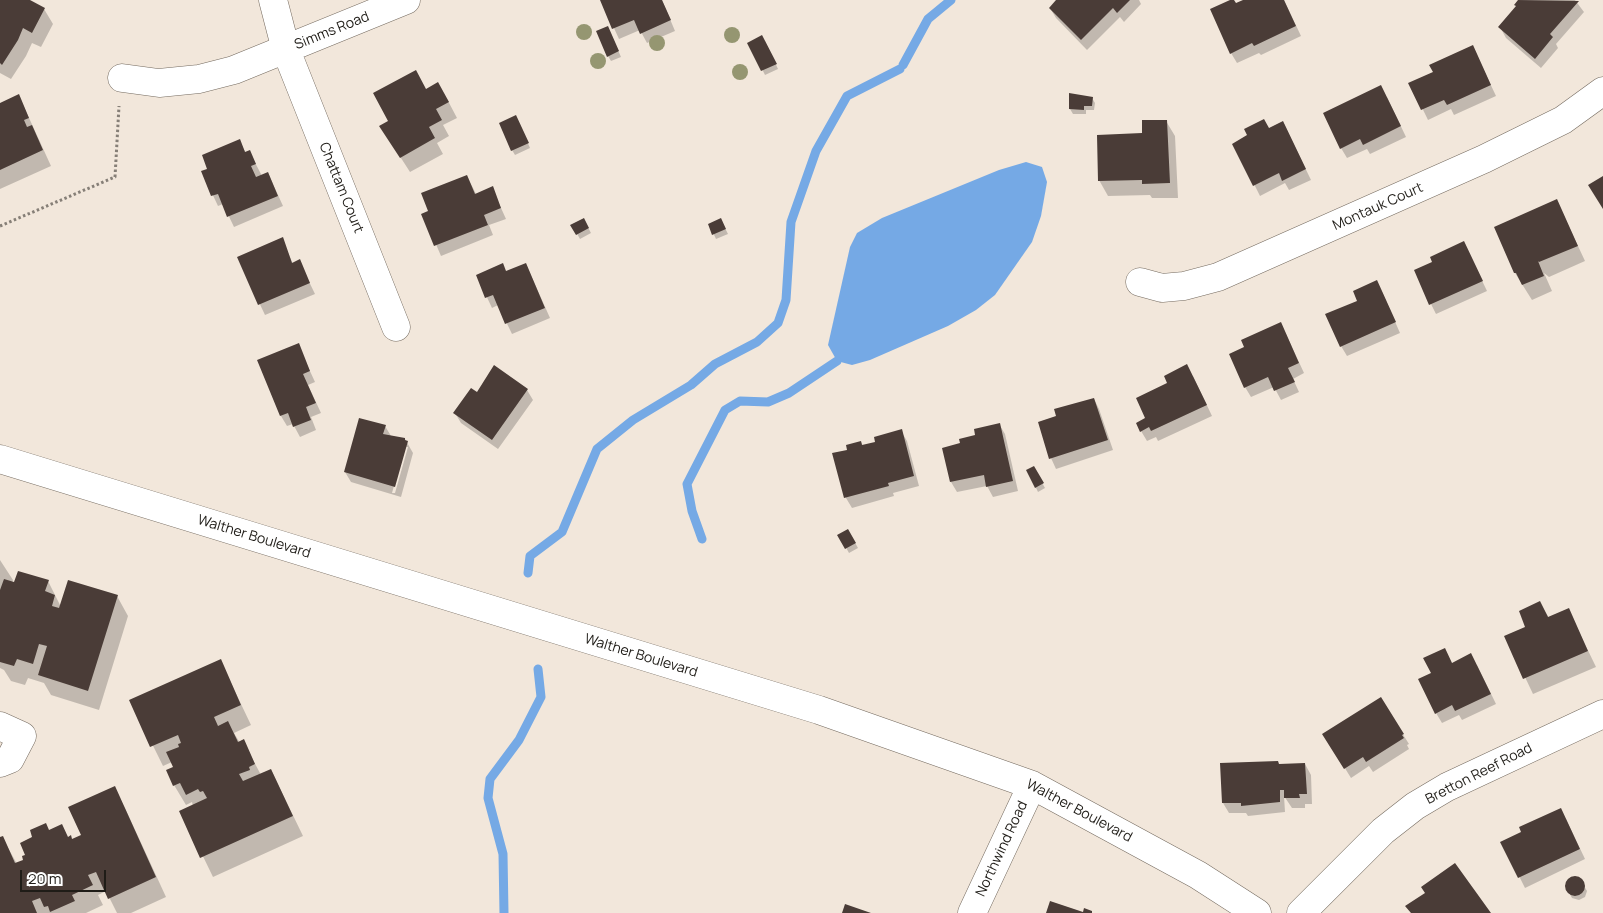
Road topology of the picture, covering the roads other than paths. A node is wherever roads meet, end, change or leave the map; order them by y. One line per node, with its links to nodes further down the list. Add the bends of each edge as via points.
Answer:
1 (273, 0): 3 (street, Chattam Court)
2 (406, 0): 3 (street, Simms Road)
3 (286, 50): 4 (street, Simms Road, via 234,70 199,79 159,83); 7 (street, Chattam Court)
4 (122, 78)
5 (1603, 91): 6 (street, Montauk Court, via 1563,120 1484,159 1218,277 1162,288)
6 (1140, 282)
7 (396, 327)
8 (0, 459): 12 (street, Walther Boulevard, via 819,710)
9 (1603, 714): 15 (street, Bretton Reef Road, via 1447,787 1415,806 1384,831)
10 (0, 726): 11 (street, via 22,736 10,759)
11 (0, 763)
12 (1032, 785): 13 (street, Northwind Road); 14 (street, Walther Boulevard, via 1198,874)
13 (972, 913)
14 (1257, 913)
15 (1301, 913)

